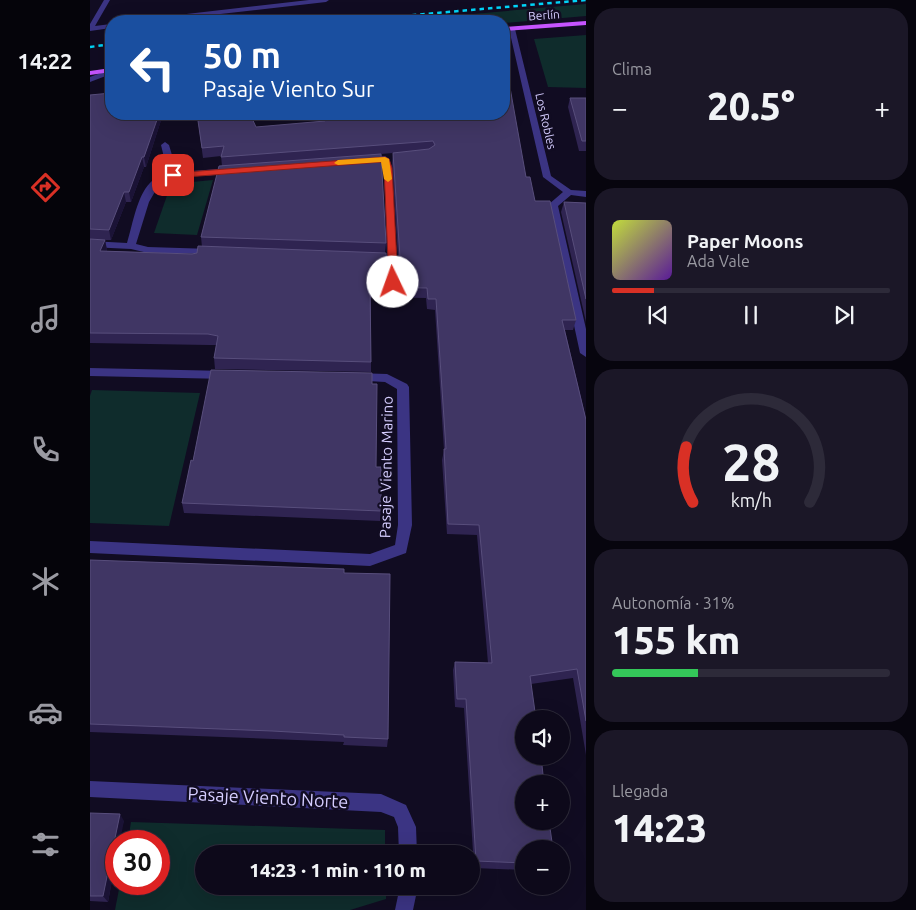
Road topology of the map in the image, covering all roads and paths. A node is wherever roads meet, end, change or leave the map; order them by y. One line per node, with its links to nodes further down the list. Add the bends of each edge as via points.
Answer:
1 (107, 0): 6 (street)
2 (326, 0): 3 (street)
3 (196, 15)
4 (586, 23): 7 (main road, Berlín)
5 (105, 27): 6 (street)
6 (91, 28)
7 (510, 29)
8 (510, 37): 17 (street, Los Robles, via 547,177)
9 (105, 71): 10 (main road)
10 (90, 73)
11 (105, 73): 12 (street)
12 (90, 80)
13 (165, 145): 16 (street)
14 (356, 162): 23 (street, via 389,159)
15 (240, 170): 16 (street)
16 (173, 175): 20 (street, via 157,180 150,189)
17 (569, 192): 18 (street, Los Robles); 25 (street, via 553,205)
18 (586, 194)
19 (90, 244): 20 (street)
20 (131, 246): 21 (street, via 148,250)
21 (226, 253)
22 (363, 257): 23 (street)
23 (392, 258): 24 (street)
24 (393, 282)
25 (586, 353)
26 (90, 372): 27 (street)
27 (238, 375)
28 (347, 377): 29 (street, Pasaje Viento Marino, via 387,378 403,387 405,525 401,549 370,560)
29 (90, 547)
30 (90, 789): 31 (street, Pasaje Viento Norte, via 381,803 400,812 407,827)
31 (408, 845)
32 (408, 895): 33 (street)
33 (404, 910)

